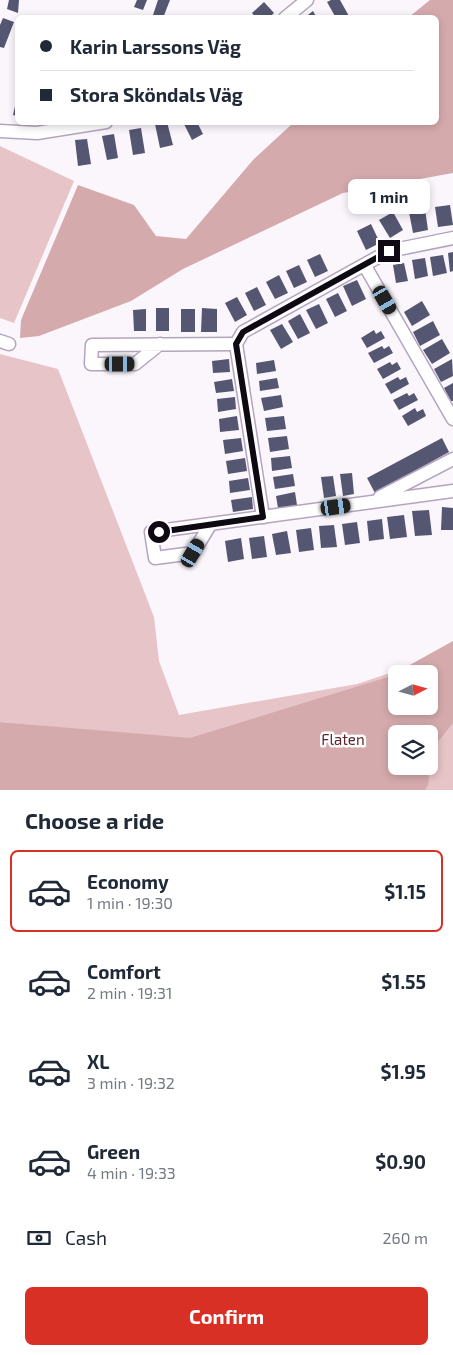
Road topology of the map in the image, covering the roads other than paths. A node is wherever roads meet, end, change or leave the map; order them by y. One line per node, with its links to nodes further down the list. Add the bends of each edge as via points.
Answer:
1 (307, 0): 2 (street)
2 (289, 15)
3 (88, 125): 4 (street, via 47,132)
4 (0, 131)
5 (453, 238): 6 (street, via 389,251)
6 (365, 266): 8 (street, via 243,332); 9 (street)
7 (160, 344): 7 (street, via 135,364 91,364 92,345); 8 (street)
8 (236, 344): 13 (street)
9 (453, 419)
10 (453, 459): 12 (street)
11 (453, 491): 12 (street)
12 (372, 502): 13 (street)
13 (263, 517): 14 (street)
14 (210, 525): 14 (street, via 193,553 155,558 151,532)

